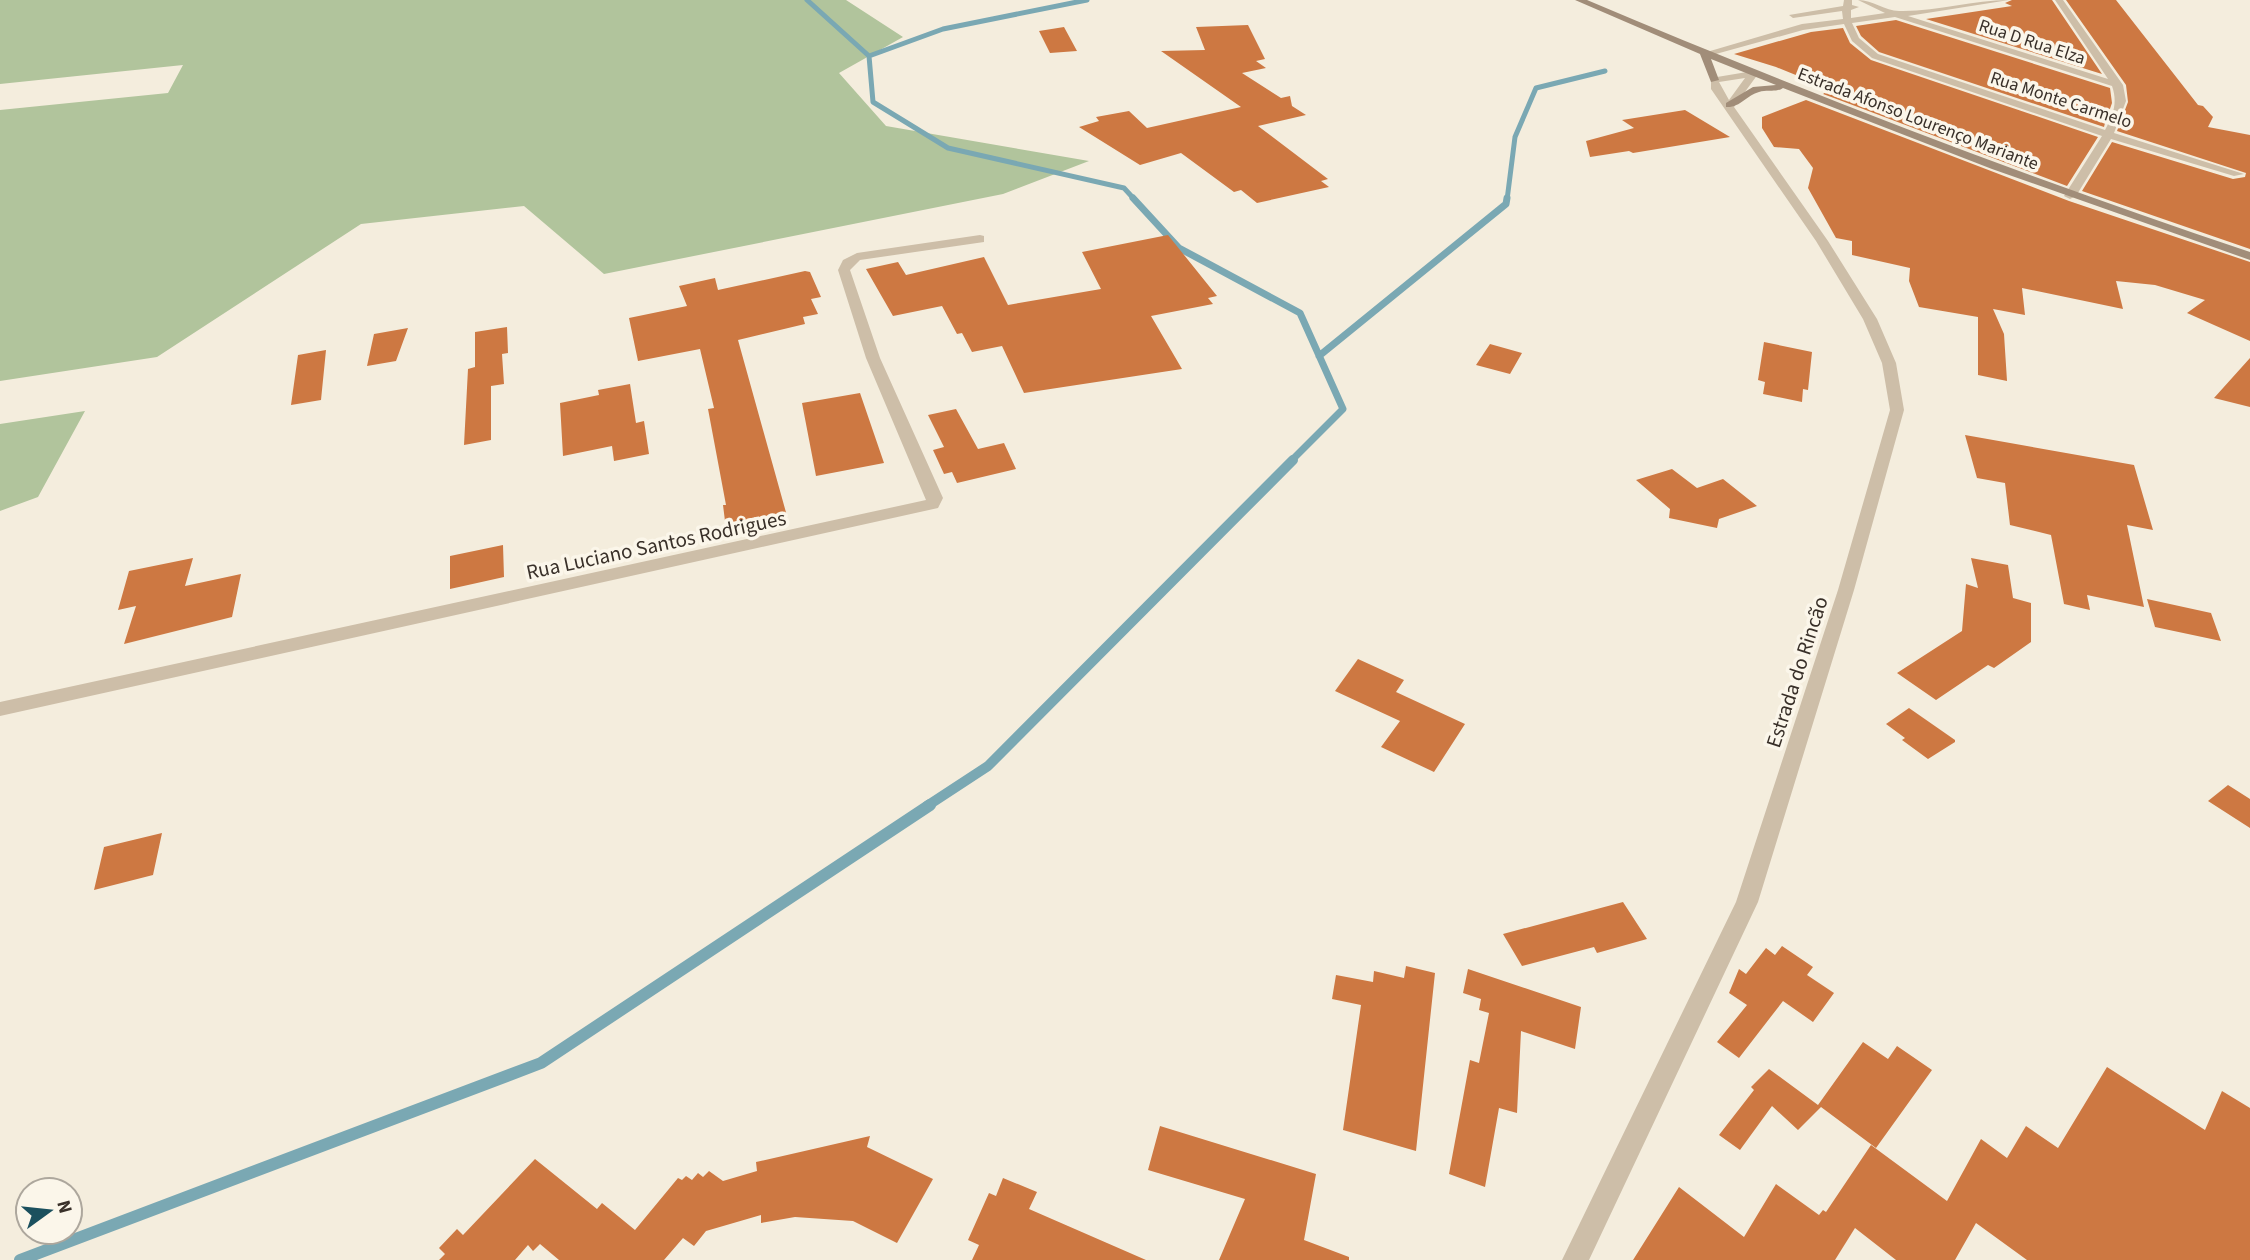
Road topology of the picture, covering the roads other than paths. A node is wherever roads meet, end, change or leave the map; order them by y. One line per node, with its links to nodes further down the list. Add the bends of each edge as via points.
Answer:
1 (1579, 0): 13 (main road, Estrada Afonso Lourenço Mariante)
2 (1862, 0): 9 (street, Rua D Rua Elza)
3 (1921, 0): 6 (street)
4 (2005, 0): 11 (street)
5 (2059, 0): 16 (street)
6 (1910, 1)
7 (1898, 3): 9 (street)
8 (1847, 4): 9 (street); 10 (street); 12 (street)
9 (1875, 5): 11 (street, Rua D Rua Elza)
10 (1793, 15)
11 (1897, 15): 12 (street); 16 (street, Rua D Rua Elza)
12 (1848, 21): 13 (street, via 1802,27); 19 (street, Rua Monte Carmelo, via 1852,38 1875,57)
13 (1705, 54): 14 (main road, Estrada Afonso Lourenço Mariante); 15 (main road)
14 (1753, 74): 15 (street); 17 (main road, Estrada Afonso Lourenço Mariante); 18 (street)
15 (1714, 80): 18 (street, Estrada do Rincão)
16 (2118, 85): 19 (street, via 2121,103)
17 (1788, 89): 18 (main road, via 1757,89); 21 (main road, Estrada Afonso Lourenço Mariante)
18 (1730, 105): 25 (street, Estrada do Rincão, via 1870,318 1889,363 1897,410 1846,590 1747,902)
19 (2107, 134): 20 (street, Rua Monte Carmelo); 21 (street)
20 (2238, 174)
21 (2070, 196): 23 (main road, Estrada Afonso Lourenço Mariante)
22 (980, 239): 24 (street, Rua Luciano Santos Rodrigues, via 858,257 844,270 862,334 935,498 932,504)
23 (2250, 256)
24 (0, 709)
25 (1576, 1260)

